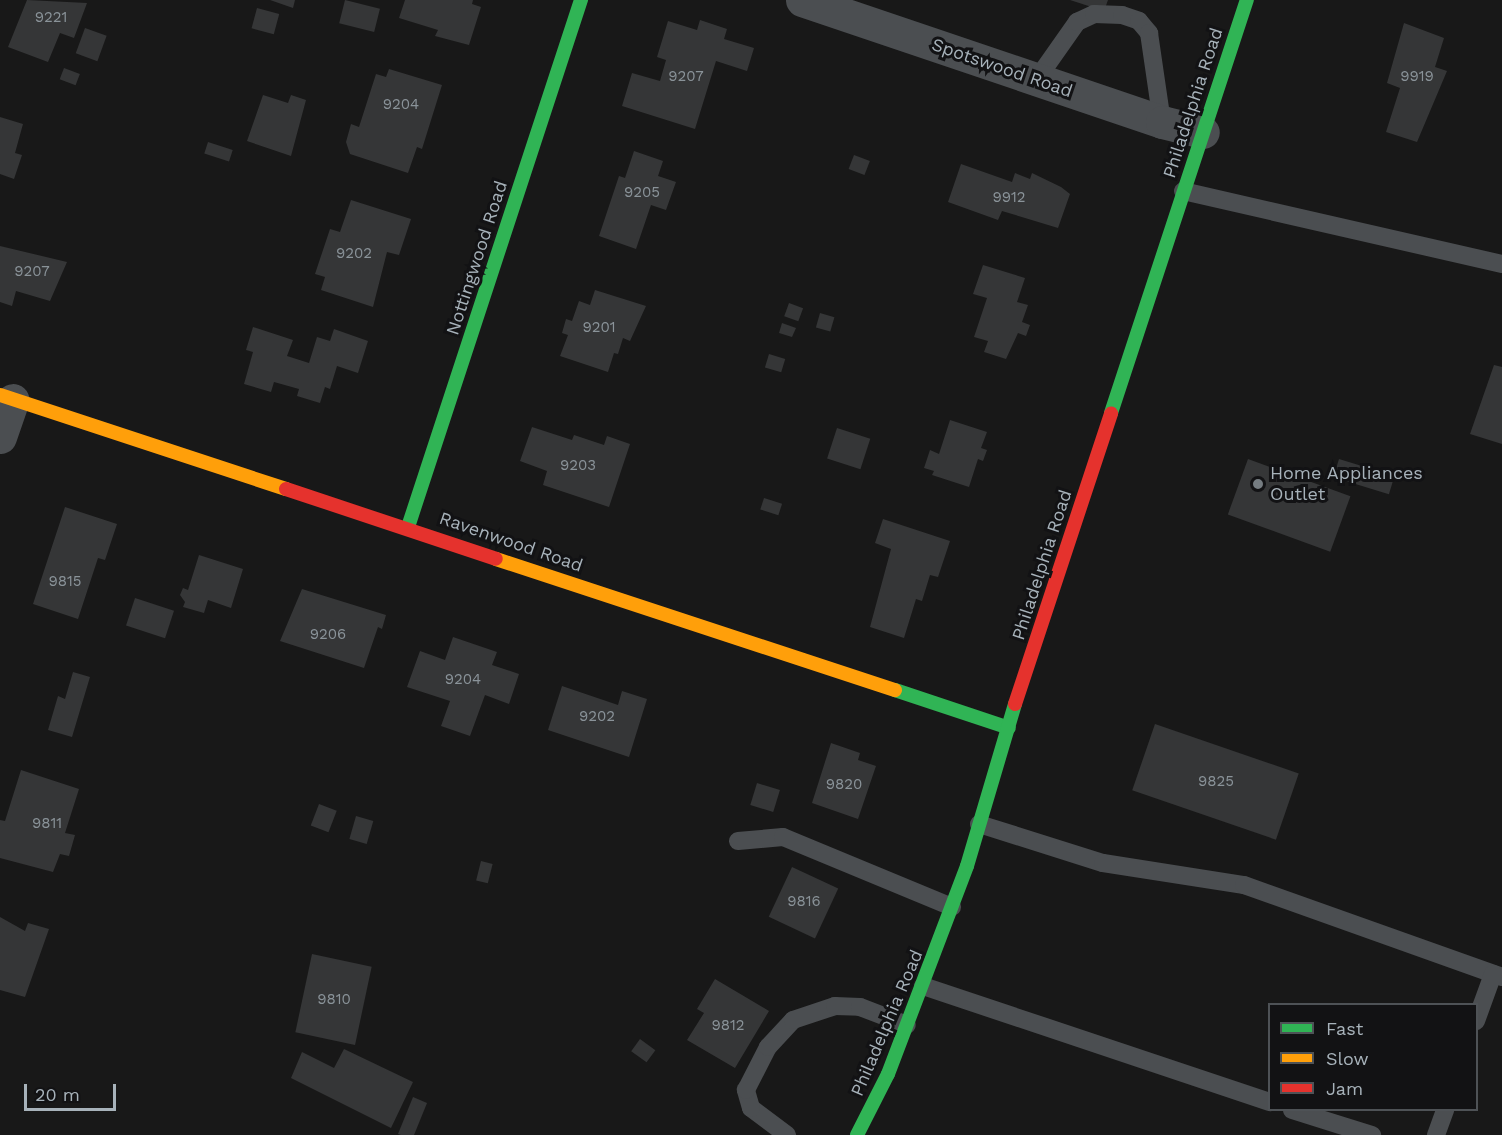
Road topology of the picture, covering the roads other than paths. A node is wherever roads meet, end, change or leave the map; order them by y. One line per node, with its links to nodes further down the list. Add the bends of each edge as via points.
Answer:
1 (581, 0): 11 (street, Nottingwood Road)
2 (802, 0): 4 (street, Spotswood Road)
3 (1246, 0): 6 (street, Philadelphia Road)
4 (1037, 80): 5 (street, Spotswood Road); 5 (lane, via 1077,22 1094,14 1122,15 1139,21 1149,33)
5 (1161, 122): 6 (street, Spotswood Road)
6 (1203, 132): 7 (street, Philadelphia Road)
7 (1183, 191): 8 (lane); 12 (street, Philadelphia Road)
8 (1502, 264)
9 (6, 398): 10 (street); 11 (street, Ravenwood Road)
10 (0, 437)
11 (408, 527): 12 (street, Ravenwood Road)
12 (1009, 728): 13 (street, Philadelphia Road)
13 (979, 824): 15 (street, Philadelphia Road); 16 (lane, via 1103,863 1244,885)
14 (738, 841): 15 (lane, via 783,837)
15 (952, 907): 17 (street, Philadelphia Road)
16 (1497, 976): 18 (lane)
17 (923, 986): 19 (street, Philadelphia Road); 20 (lane)
18 (1478, 1017)
19 (908, 1025): 23 (lane, via 860,1007 835,1006 793,1020 768,1047 746,1090 751,1108); 24 (street, Philadelphia Road)
20 (1268, 1102)
21 (1295, 1111): 25 (lane)
22 (1445, 1111): 26 (lane)
23 (787, 1135)
24 (857, 1135)
25 (1372, 1135)
26 (1436, 1135)

